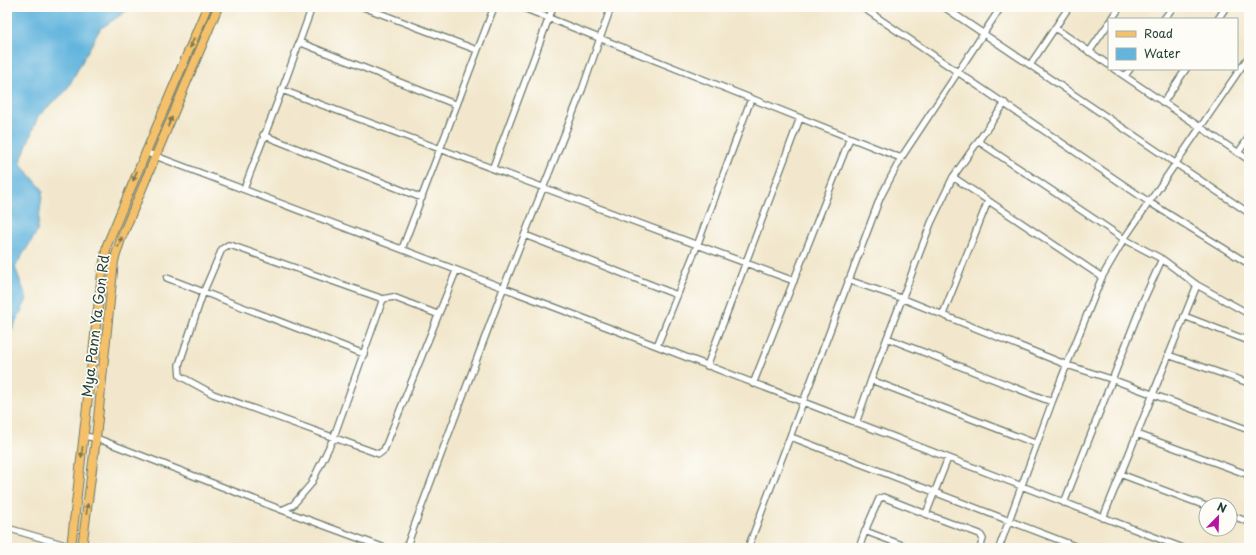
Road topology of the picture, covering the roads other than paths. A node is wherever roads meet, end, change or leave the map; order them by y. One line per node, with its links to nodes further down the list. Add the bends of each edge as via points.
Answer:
1 (207, 7): 47 (main road, Mya Pann Ya Gon Rd, one-way to 47)
2 (218, 7): 49 (main road, Mya Pann Ya Gon Rd, one-way to 2)
3 (312, 7): 24 (street)
4 (363, 7): 25 (street)
5 (494, 7): 25 (street)
6 (521, 7): 16 (street)
7 (553, 7): 16 (street)
8 (611, 7): 23 (street)
9 (862, 7): 33 (street)
10 (944, 7): 22 (street)
11 (1001, 7): 22 (street)
12 (1069, 7): 21 (street)
13 (1120, 7): 17 (street)
14 (1172, 7): 18 (street)
15 (1226, 7): 19 (street)
16 (549, 18): 23 (street); 53 (street)
17 (1113, 18)
18 (1165, 18)
19 (1219, 18)
20 (1108, 24): 26 (street)
21 (1055, 28): 26 (street); 29 (street)
22 (983, 34): 29 (street); 33 (street)
23 (599, 38): 36 (street); 55 (street, via 582,90)
24 (299, 42): 35 (street); 39 (street)
25 (477, 50): 39 (street)
26 (1089, 52): 28 (street)
27 (1249, 56): 41 (street)
28 (1108, 64)
29 (1030, 65): 52 (street)
30 (1116, 70): 34 (street)
31 (1129, 70): 34 (street)
32 (1185, 70): 37 (street)
33 (958, 71): 38 (street); 50 (street)
34 (1125, 76): 37 (street)
35 (282, 90): 42 (street); 46 (street)
36 (751, 99): 40 (street); 63 (street)
37 (1163, 102): 41 (street)
38 (1005, 103): 45 (street); 59 (street)
39 (457, 105): 46 (street)
40 (800, 118): 44 (street); 66 (street)
41 (1200, 127): 48 (street); 52 (street)
42 (263, 135): 56 (street); 57 (street)
43 (1249, 137): 48 (street)
44 (850, 138): 50 (street); 72 (street)
45 (978, 141): 54 (street); 62 (street)
46 (440, 149): 53 (street); 57 (street)
47 (145, 152): 49 (street); 100 (main road, Mya Pann Ya Gon Rd, one-way to 100, via 105,254)
48 (1238, 153): 51 (street)
49 (156, 156): 56 (street); 102 (main road, Mya Pann Ya Gon Rd, one-way to 49, via 114,261)
50 (901, 158): 71 (street, via 880,198)
51 (1249, 160)
52 (1174, 164): 59 (street); 60 (street)
53 (493, 167): 55 (street)
54 (953, 177): 58 (street); 77 (street, via 931,223)
55 (544, 186): 61 (street); 63 (street)
56 (244, 189): 64 (street)
57 (422, 198): 64 (street)
58 (988, 201): 69 (street); 80 (street)
59 (1149, 202): 62 (street); 67 (street)
60 (1249, 213)
61 (525, 235): 74 (street); 76 (street)
62 (1124, 239): 65 (street); 69 (street)
63 (697, 246): 66 (street); 76 (street)
64 (402, 249): 68 (street)
65 (1162, 259): 73 (street); 90 (street)
66 (746, 264): 72 (street); 89 (street)
67 (1249, 264)
68 (456, 271): 74 (street); 79 (street)
69 (1102, 277): 88 (street)
70 (167, 278): 75 (street)
71 (848, 280): 77 (street); 96 (street)
72 (794, 281): 92 (street)
73 (1197, 285): 81 (street); 82 (street)
74 (503, 289): 85 (street); 123 (street)
75 (203, 293): 78 (street, via 222,249 228,245); 86 (street); 103 (street, via 179,365 180,376 213,394)
76 (677, 295): 85 (street)
77 (901, 298): 80 (street); 83 (street)
78 (383, 299): 79 (street, via 393,297); 86 (street)
79 (437, 314): 103 (street, via 384,450 376,454)
80 (943, 314): 88 (street)
81 (1249, 314)
82 (1184, 316): 84 (street); 87 (street)
83 (887, 338): 91 (street); 95 (street)
84 (1249, 341)
85 (657, 346): 89 (street)
86 (364, 354): 103 (street)
87 (1168, 355): 93 (street); 94 (street)
88 (1067, 365): 90 (street); 95 (street)
89 (707, 366): 92 (street)
90 (1111, 379): 94 (street); 110 (street)
91 (871, 380): 97 (street); 104 (street)
92 (753, 384): 96 (street)
93 (1249, 384)
94 (1151, 395): 98 (street); 99 (street)
95 (1052, 402): 104 (street)
96 (804, 403): 97 (street); 101 (street)
97 (856, 423): 105 (street)
98 (1249, 430)
99 (1137, 434): 106 (street); 107 (street)
100 (83, 436): 102 (street); 120 (main road, Mya Pann Ya Gon Rd, one-way to 120)
101 (791, 437): 109 (street); 124 (street)
102 (96, 438): 112 (street); 121 (main road, Mya Pann Ya Gon Rd, one-way to 102)
103 (333, 439): 112 (street, via 311,484 293,505)
104 (1037, 444): 108 (street)
105 (948, 458): 108 (street); 109 (street)
106 (1120, 474): 111 (street); 114 (street)
107 (1249, 475)
108 (1021, 486): 110 (street); 116 (street)
109 (935, 492): 113 (street); 116 (street)
110 (1064, 503): 114 (street)
111 (1198, 503)
112 (282, 510): 122 (street)
113 (926, 514): 119 (street, via 881,497); 127 (street, via 980,534 983,539)
114 (1103, 518): 130 (street)
115 (1238, 518): 117 (street)
116 (1009, 520): 128 (street); 129 (street)
117 (1249, 522)
118 (7, 528): 120 (street)
119 (865, 531): 125 (street); 126 (street)
120 (71, 548)
121 (82, 548)
122 (385, 548)
123 (406, 548)
124 (748, 548)
125 (859, 548)
126 (910, 548)
127 (980, 548)
128 (999, 548)
129 (1080, 548)
130 (1183, 548)

